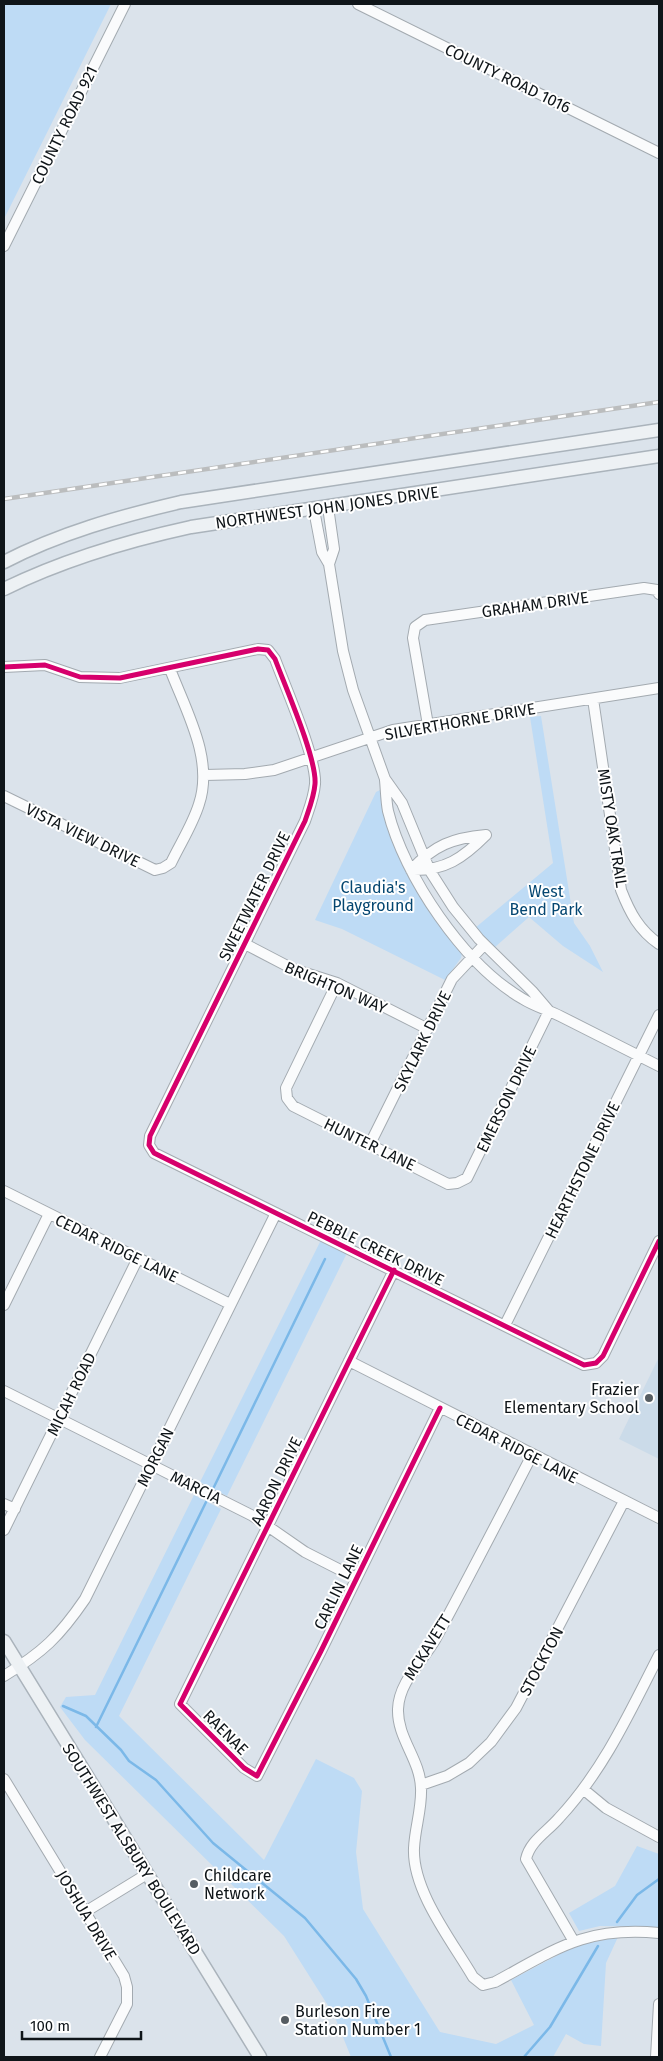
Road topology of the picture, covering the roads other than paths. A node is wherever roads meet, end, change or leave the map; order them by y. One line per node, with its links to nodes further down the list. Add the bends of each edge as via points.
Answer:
1 (125, 4): 4 (street, COUNTY ROAD 921)
2 (358, 4): 3 (street, COUNTY ROAD 1016)
3 (659, 153)
4 (4, 246)
5 (659, 430): 9 (main road, NORTHWEST JOHN JONES DRIVE, via 181,502 129,514 64,536)
6 (659, 456): 7 (main road, NORTHWEST JOHN JONES DRIVE)
7 (328, 508): 8 (main road, NORTHWEST JOHN JONES DRIVE); 10 (street, via 334,549)
8 (314, 510): 10 (street, via 322,552); 11 (main road, NORTHWEST JOHN JONES DRIVE, via 192,527 138,539 76,559)
9 (4, 562)
10 (329, 564): 18 (street, via 343,651)
11 (4, 589)
12 (658, 592): 17 (street, GRAHAM DRIVE, via 644,588 425,620 415,627 413,638)
13 (4, 667): 14 (street, via 45,665 80,677 100,678 120,678)
14 (170, 669): 19 (street, SWEETWATER DRIVE, via 258,649 268,650 275,659); 20 (street, via 200,751)
15 (659, 688): 16 (street, SILVERTHORNE DRIVE)
16 (593, 699): 17 (street, SILVERTHORNE DRIVE); 27 (street, MISTY OAK TRAIL, via 621,890 644,934)
17 (428, 725): 18 (street, SILVERTHORNE DRIVE)
18 (370, 737): 19 (street, SILVERTHORNE DRIVE); 21 (street)
19 (311, 759): 20 (street, SILVERTHORNE DRIVE, via 274,770); 26 (street, SWEETWATER DRIVE, via 315,782 305,821)
20 (205, 775): 22 (street, VISTA VIEW DRIVE, via 199,806 171,863 155,870)
21 (385, 779): 23 (street, via 402,803); 24 (street, via 388,809)
22 (4, 796)
23 (424, 856): 24 (street); 25 (street); 25 (street, via 459,838 486,835 467,854)
24 (411, 870): 25 (street); 29 (street, via 440,917)
25 (430, 871): 28 (street)
26 (245, 944): 30 (street, BRIGHTON WAY, via 293,969); 37 (street, SWEETWATER DRIVE, via 150,1136)
27 (659, 944)
28 (484, 945): 29 (street, SKYLARK DRIVE); 31 (street)
29 (472, 956): 31 (street, via 513,992); 33 (street, SKYLARK DRIVE, via 452,979)
30 (336, 983): 33 (street, BRIGHTON WAY); 36 (street, HUNTER LANE, via 286,1088 286,1098 293,1106)
31 (549, 1011): 34 (street); 38 (street, EMERSON DRIVE, via 467,1178)
32 (659, 1015): 34 (street, HEARTHSTONE DRIVE)
33 (428, 1029): 36 (street, SKYLARK DRIVE)
34 (639, 1056): 35 (street); 47 (street, HEARTHSTONE DRIVE)
35 (659, 1066)
36 (370, 1144): 38 (street, HUNTER LANE, via 448,1184)
37 (149, 1145): 40 (street, PEBBLE CREEK DRIVE, via 154,1153)
38 (458, 1183)
39 (4, 1192): 41 (street, CEDAR RIDGE LANE)
40 (276, 1213): 44 (street, PEBBLE CREEK DRIVE); 45 (street, MORGAN)
41 (48, 1214): 43 (street, CEDAR RIDGE LANE); 46 (street)
42 (659, 1241): 47 (street, PEBBLE CREEK DRIVE, via 596,1363 584,1365)
43 (138, 1258): 45 (street, CEDAR RIDGE LANE); 51 (street, MICAH ROAD)
44 (394, 1270): 47 (street, PEBBLE CREEK DRIVE); 48 (street, AARON DRIVE)
45 (230, 1304): 53 (street, MORGAN)
46 (4, 1305)
47 (505, 1325)
48 (349, 1361): 50 (street, CEDAR RIDGE LANE); 58 (street, AARON DRIVE)
49 (4, 1391): 51 (street, MARCIA)
50 (440, 1408): 52 (street, CEDAR RIDGE LANE); 60 (street, CARLIN LANE)
51 (59, 1418): 53 (street, MARCIA); 56 (street, MICAH ROAD)
52 (532, 1455): 54 (street, CEDAR RIDGE LANE); 68 (street, MCKAVETT, via 434,1640 404,1685 398,1707 399,1729)
53 (151, 1464): 58 (street, MARCIA); 63 (street, MORGAN, via 85,1599 65,1629)
54 (624, 1501): 57 (street, CEDAR RIDGE LANE); 68 (street, STOCKTON, via 516,1708 491,1742 469,1763 448,1776)
55 (4, 1504): 56 (street)
56 (15, 1509): 59 (street, MICAH ROAD)
57 (659, 1518)
58 (268, 1526): 60 (street, MARCIA, via 304,1552); 65 (street, AARON DRIVE)
59 (4, 1530)
60 (356, 1578): 66 (street, CARLIN LANE)
61 (4, 1641): 63 (main road, SOUTHWEST ALSBURY BOULEVARD)
62 (659, 1655): 69 (street, via 603,1760)
63 (20, 1666): 64 (street, MORGAN); 71 (main road, SOUTHWEST ALSBURY BOULEVARD)
64 (4, 1676)
65 (180, 1704): 66 (street, RAENAE, via 244,1768)
66 (257, 1776)
67 (4, 1779): 72 (street, JOSHUA DRIVE)
68 (421, 1785): 74 (street, MCKAVETT, via 421,1810 414,1848 417,1873 426,1897 473,1977 483,1985 495,1982)
69 (583, 1789): 70 (street, via 606,1808); 74 (street, via 528,1849 526,1859)
70 (659, 1837)
71 (147, 1874): 72 (street); 78 (main road, SOUTHWEST ALSBURY BOULEVARD)
72 (85, 1912): 77 (street, JOSHUA DRIVE, via 124,1976 127,1987 127,2004)
73 (659, 1933): 74 (street, via 626,1931)
74 (572, 1940)
75 (659, 2004): 76 (street)
76 (659, 2031): 79 (street)
77 (100, 2057)
78 (260, 2057)
79 (656, 2057)

